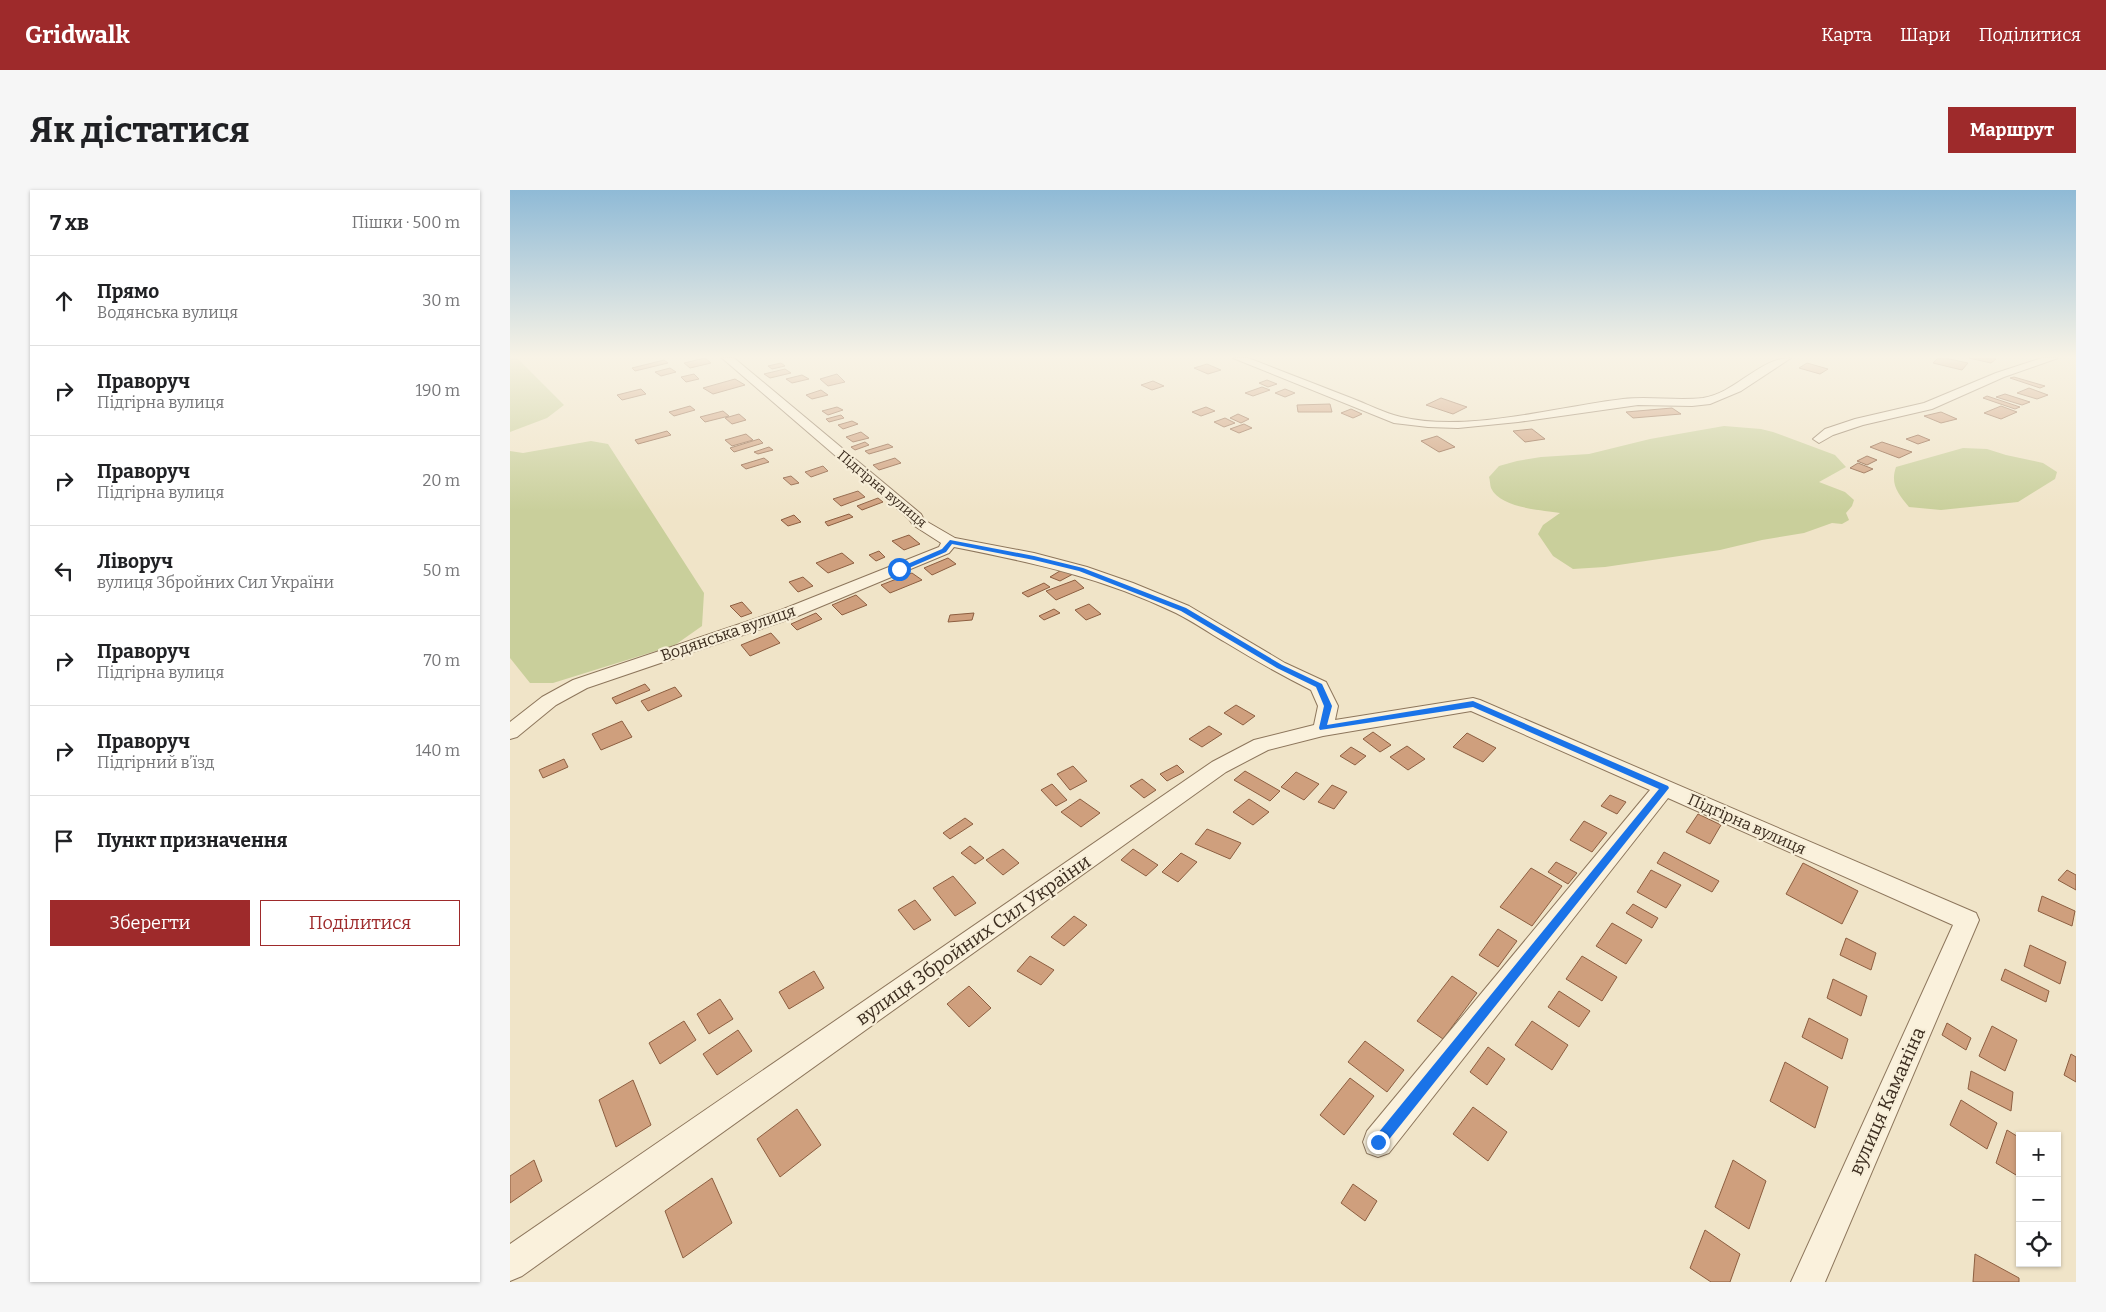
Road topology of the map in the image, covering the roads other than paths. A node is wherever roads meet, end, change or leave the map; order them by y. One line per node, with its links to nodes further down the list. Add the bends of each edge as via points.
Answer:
1 (788, 409): 6 (street, Підгірна вулиця, via 918,522)
2 (1370, 409): 3 (street, via 1398,420 1462,426)
3 (1582, 409)
4 (1915, 409): 5 (street, via 1859,422 1829,432)
5 (1819, 439)
6 (950, 542): 8 (street, Підгірна вулиця, via 1081,570 1183,610 1279,667 1320,686 1328,706); 9 (street, Водянська вулиця, via 944,550 787,614 580,684 549,701)
7 (1473, 704): 8 (street, вулиця Збройних Сил України); 10 (street, Підгірна вулиця)
8 (1323, 728): 13 (street, вулиця Збройних Сил України, via 1261,746 1219,767)
9 (510, 732)
10 (1664, 788): 11 (street, Підгірна вулиця); 12 (street)
11 (1966, 920): 14 (street, вулиця Каманіна)
12 (1378, 1142)
13 (510, 1264)
14 (1808, 1282)

